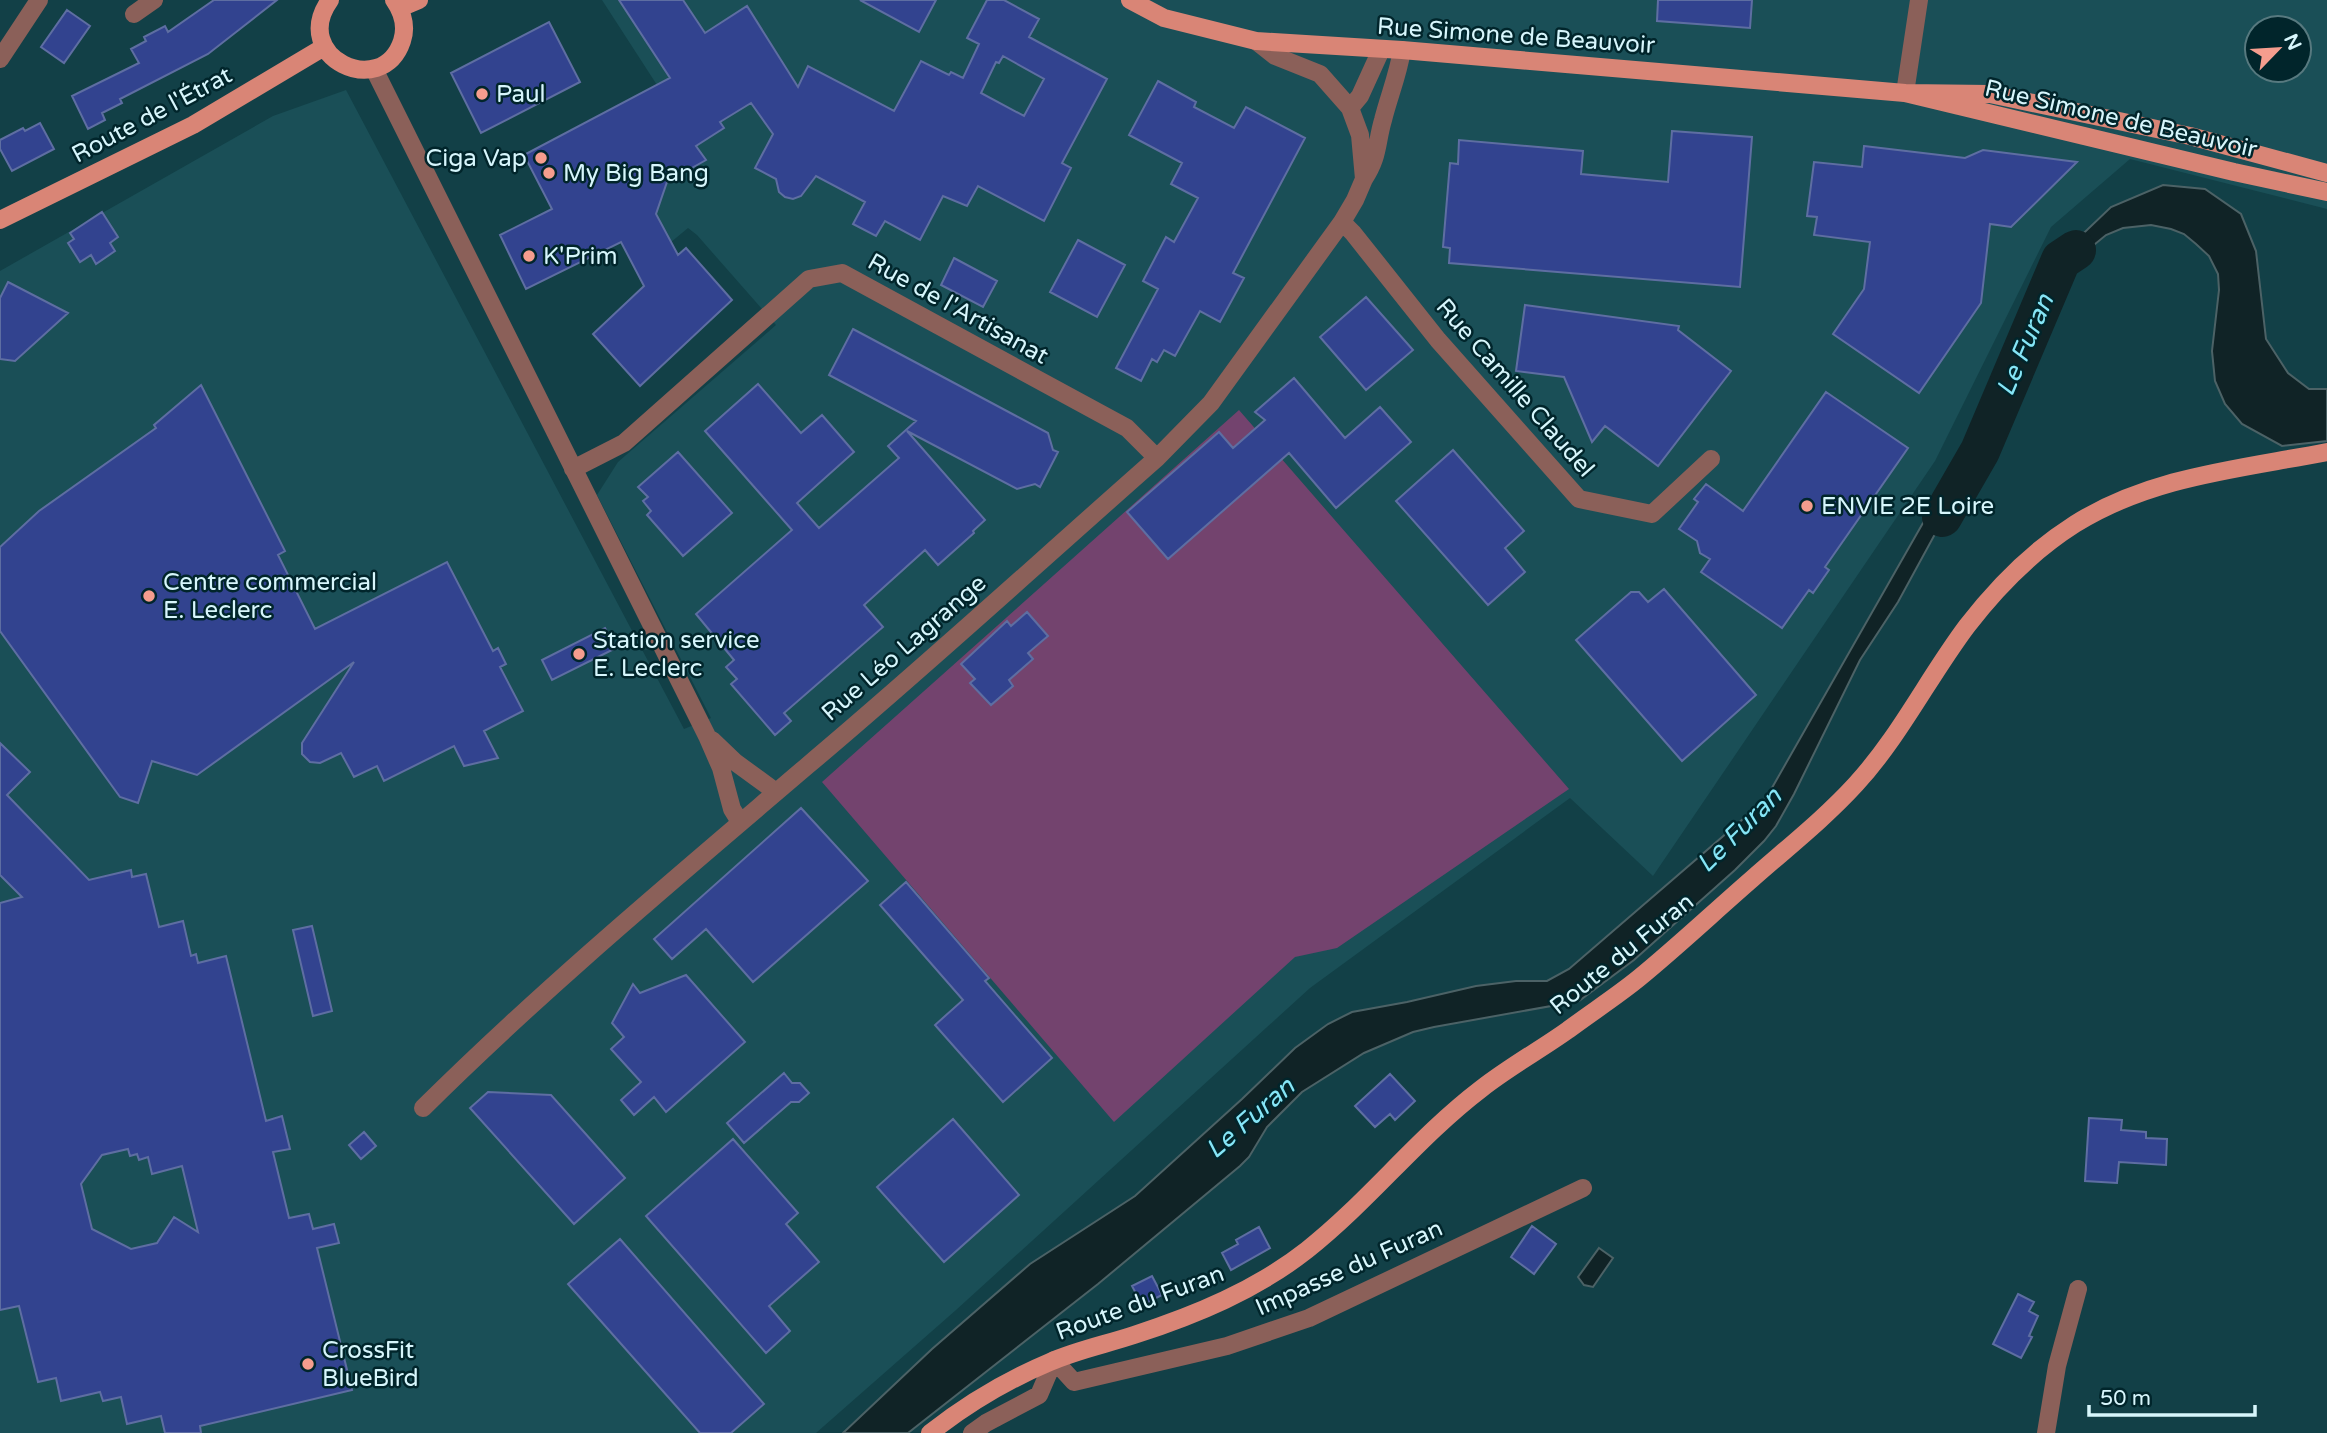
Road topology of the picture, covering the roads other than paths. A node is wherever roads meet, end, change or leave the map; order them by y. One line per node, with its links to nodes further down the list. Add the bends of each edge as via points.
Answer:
1 (39, 0): 13 (street)
2 (154, 0): 8 (street)
3 (330, 0): 10 (main road, via 320,21)
4 (419, 0): 7 (main road)
5 (1130, 0): 9 (main road, Rue Simone de Beauvoir, via 1164,18)
6 (1919, 0): 15 (street)
7 (397, 4): 14 (main road, via 404,21 400,47)
8 (134, 14)
9 (1256, 41): 11 (main road, Rue Simone de Beauvoir); 16 (street, via 1275,56 1320,74)
10 (324, 47): 14 (main road, via 343,66); 20 (main road, Route de l'Étrat, via 193,125)
11 (1381, 50): 12 (main road, Rue Simone de Beauvoir); 16 (street)
12 (1402, 50): 15 (main road, Rue Simone de Beauvoir); 18 (street, Rue Léo Lagrange, via 1375,162)
13 (0, 59)
14 (374, 69): 25 (street)
15 (1905, 93): 17 (main road, Rue Simone de Beauvoir, via 1990,94 2190,136); 19 (main road, Rue Simone de Beauvoir)
16 (1350, 108): 18 (street, via 1360,135)
17 (2327, 173)
18 (1364, 178): 21 (street, Rue Léo Lagrange)
19 (2327, 192)
20 (0, 220)
21 (1342, 222): 23 (street, Rue Léo Lagrange, via 1211,402); 24 (street, Rue Camille Claudel, via 1438,340 1579,499 1652,514)
22 (2327, 452): 32 (main road, Route du Furan, via 2201,474 2105,506 2072,526 2034,554 1988,600 1858,782 1639,978 1482,1087 1355,1208 1273,1275 1184,1318)
23 (1157, 458): 25 (street, Rue de l'Artisanat, via 1127,428 842,273 809,279 624,443); 27 (street, Rue Léo Lagrange)
24 (1711, 459)
25 (573, 469): 26 (street)
26 (707, 736): 27 (street); 28 (street)
27 (776, 792): 28 (street, Rue Léo Lagrange)
28 (740, 822): 29 (street, Rue Léo Lagrange, via 486,1046)
29 (423, 1108)
30 (1583, 1188): 32 (street, Impasse du Furan, via 1309,1318 1227,1346 1074,1381)
31 (2078, 1289): 35 (street, via 2057,1366)
32 (1054, 1360): 33 (main road, Route du Furan, via 993,1388); 34 (street, via 1039,1395)
33 (930, 1433)
34 (972, 1433)
35 (2046, 1433)

